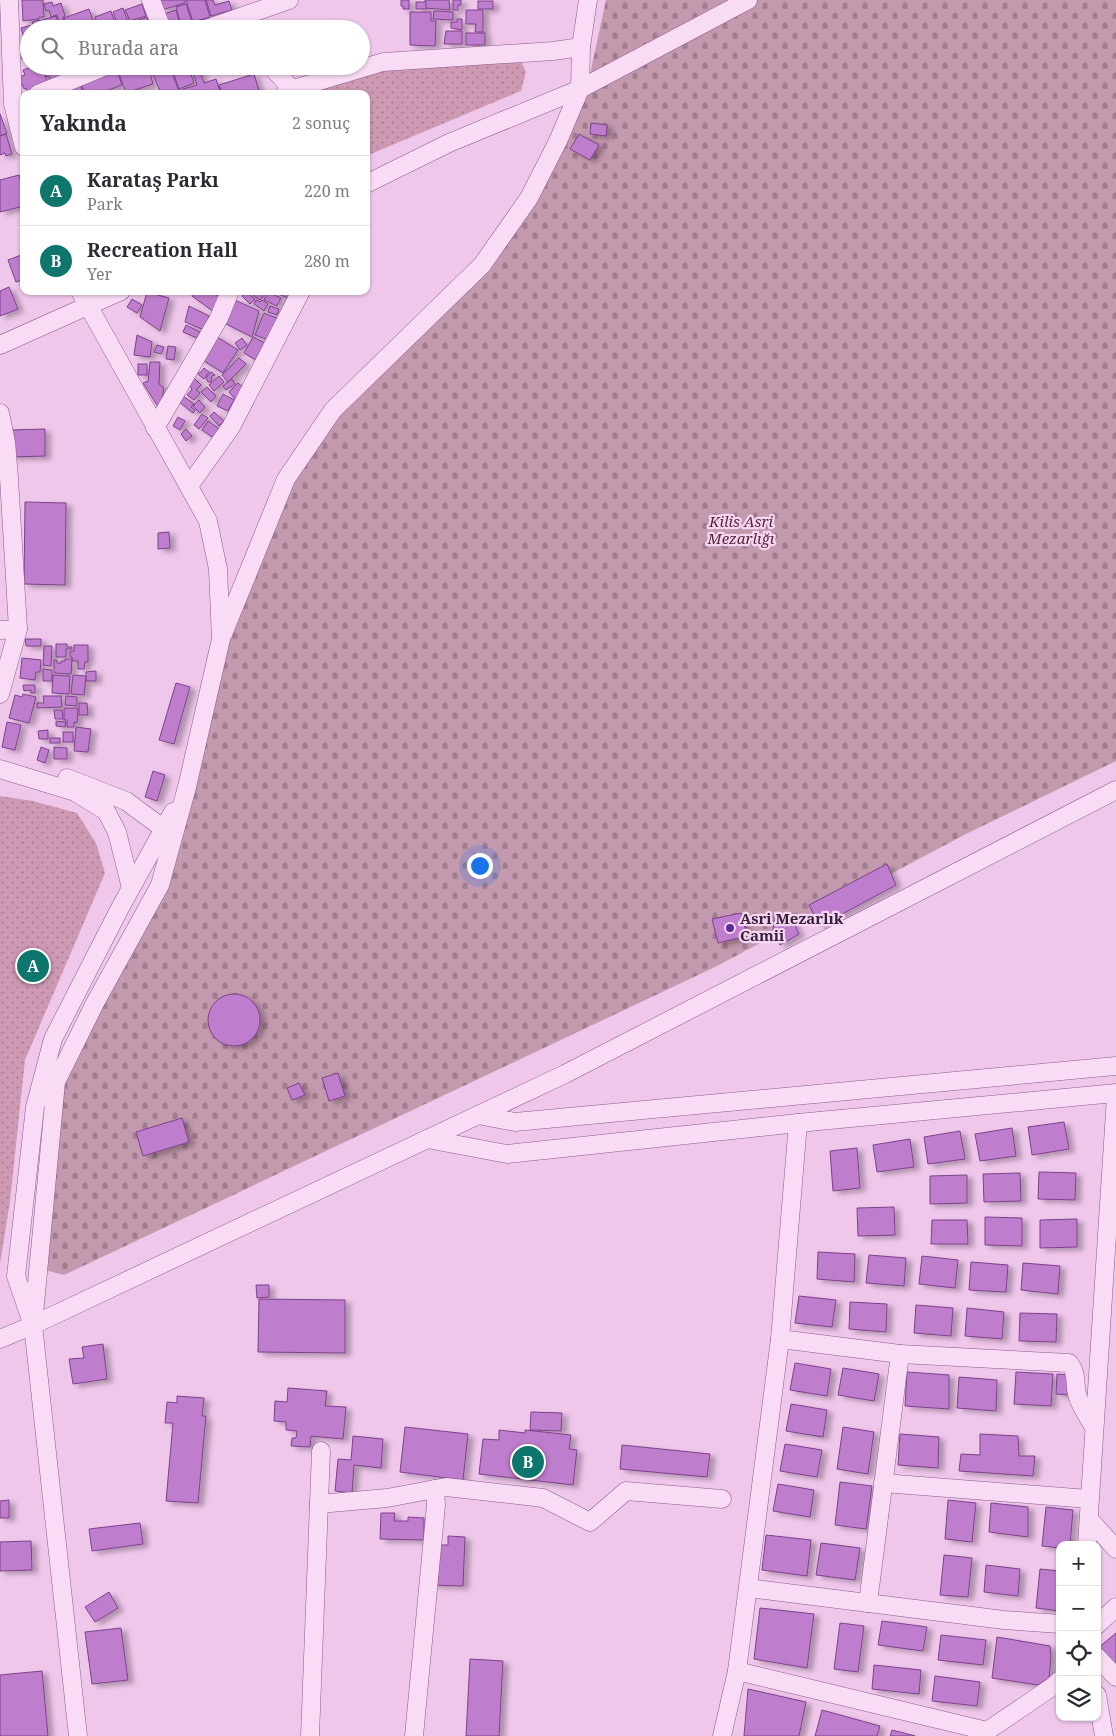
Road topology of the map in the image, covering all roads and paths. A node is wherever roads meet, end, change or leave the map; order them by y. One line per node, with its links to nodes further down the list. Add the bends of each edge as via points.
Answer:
1 (10, 0): 17 (street)
2 (151, 0): 6 (street)
3 (289, 0): 7 (street)
4 (588, 0): 8 (street)
5 (748, 0): 13 (street)
6 (159, 20)
7 (244, 20)
8 (582, 47): 9 (street, via 553,52 383,62); 13 (street)
9 (370, 66)
10 (84, 75): 14 (street)
11 (278, 75): 15 (street)
12 (343, 75): 16 (street)
13 (580, 89): 19 (street, via 450,143); 30 (street, via 529,198 482,265 334,410 286,479)
14 (48, 90)
15 (289, 90)
16 (297, 90)
17 (12, 104): 18 (street)
18 (20, 133)
19 (370, 182)
20 (100, 295): 23 (street)
21 (228, 295): 26 (street, via 219,318)
22 (299, 295): 27 (street, via 230,427)
23 (84, 298): 24 (street); 26 (street)
24 (0, 345)
25 (0, 414): 28 (street, via 6,442)
26 (155, 428): 27 (street)
27 (189, 486): 30 (street, via 208,521 218,568)
28 (18, 629): 29 (street); 31 (street)
29 (0, 630)
30 (220, 639): 34 (street, via 186,788)
31 (0, 694)
32 (0, 768): 34 (street, via 70,778 126,801); 35 (street, via 75,792 106,811 117,832)
33 (1116, 790): 39 (street, via 565,1074)
34 (169, 832): 35 (street); 43 (street, via 160,885 56,1082)
35 (131, 888): 43 (street, via 53,1039 35,1106 16,1276)
36 (1116, 1066): 37 (street); 39 (street, via 515,1122)
37 (1116, 1080)
38 (1116, 1094): 40 (street); 42 (street)
39 (478, 1115): 41 (street)
40 (798, 1123): 41 (street, via 506,1154); 45 (street)
41 (427, 1139): 43 (street)
42 (1112, 1229): 47 (street)
43 (33, 1325): 44 (street); 68 (street)
44 (0, 1339)
45 (780, 1339): 46 (street); 57 (street)
46 (900, 1354): 47 (street, via 1069,1363 1075,1370 1081,1404); 49 (street)
47 (1094, 1428): 52 (street)
48 (321, 1451): 53 (street)
49 (883, 1483): 52 (street); 58 (street)
50 (435, 1489): 51 (street, via 446,1487 543,1498 590,1522 626,1491); 53 (street, via 387,1498); 70 (street)
51 (722, 1499)
52 (1089, 1499): 54 (street)
53 (319, 1504): 69 (street)
54 (1089, 1519): 55 (street); 56 (street)
55 (1087, 1541)
56 (1116, 1548)
57 (748, 1588): 58 (street); 63 (street)
58 (868, 1603): 61 (street)
59 (1116, 1607): 60 (street)
60 (1101, 1621)
61 (1056, 1624)
62 (1101, 1660): 64 (street)
63 (737, 1670): 67 (street); 71 (street)
64 (1116, 1677)
65 (1056, 1684): 67 (street)
66 (1101, 1718): 72 (street)
67 (985, 1733)
68 (78, 1736)
69 (310, 1736)
70 (414, 1736)
71 (722, 1736)
72 (1104, 1736)

